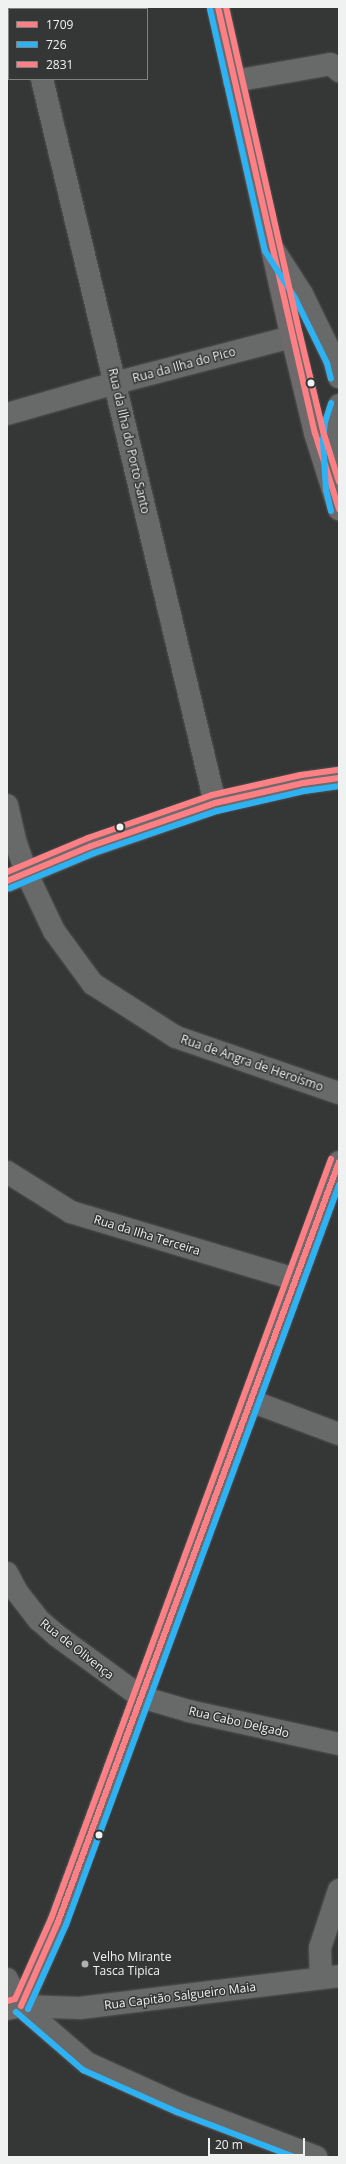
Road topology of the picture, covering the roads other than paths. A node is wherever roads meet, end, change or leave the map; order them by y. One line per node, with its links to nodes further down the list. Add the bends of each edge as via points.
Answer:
1 (218, 7): 4 (main road)
2 (339, 71): 4 (street, via 331,64)
3 (42, 80): 8 (street, Rua da Ilha do Porto Santo)
4 (234, 81): 5 (main road)
5 (273, 249): 6 (main road); 7 (street, via 302,294 334,360)
6 (292, 337): 8 (street, Rua da Ilha do Pico); 11 (main road, via 315,433)
7 (339, 377)
8 (115, 383): 10 (street, Rua da Ilha do Pico); 13 (street, Rua da Ilha do Porto Santo)
9 (339, 405): 11 (street, via 331,441)
10 (7, 414)
11 (337, 499)
12 (339, 778): 13 (main road, via 303,783)
13 (215, 803): 15 (main road, via 91,846)
14 (7, 805): 15 (street, Rua de Angra de Heroísmo, via 16,842)
15 (16, 876): 16 (street, Rua de Angra de Heroísmo, via 93,984 176,1037)
16 (339, 1094)
17 (339, 1162): 19 (main road)
18 (7, 1172): 19 (street, Rua da Ilha Terceira, via 71,1212)
19 (295, 1279): 20 (main road)
20 (251, 1401): 21 (street); 23 (main road)
21 (339, 1434)
22 (7, 1573): 23 (street, Rua de Olivença, via 17,1592 39,1620)
23 (141, 1697): 24 (street, Rua Cabo Delgado, via 189,1711); 28 (main road, via 58,1922)
24 (339, 1744)
25 (339, 1890): 26 (street, via 320,1948)
26 (330, 1977): 28 (street, Rua Capitão Salgueiro Maia, via 80,2008)
27 (7, 1979): 28 (street)
28 (14, 2008): 29 (street, via 87,2063 180,2105)
29 (316, 2157)

